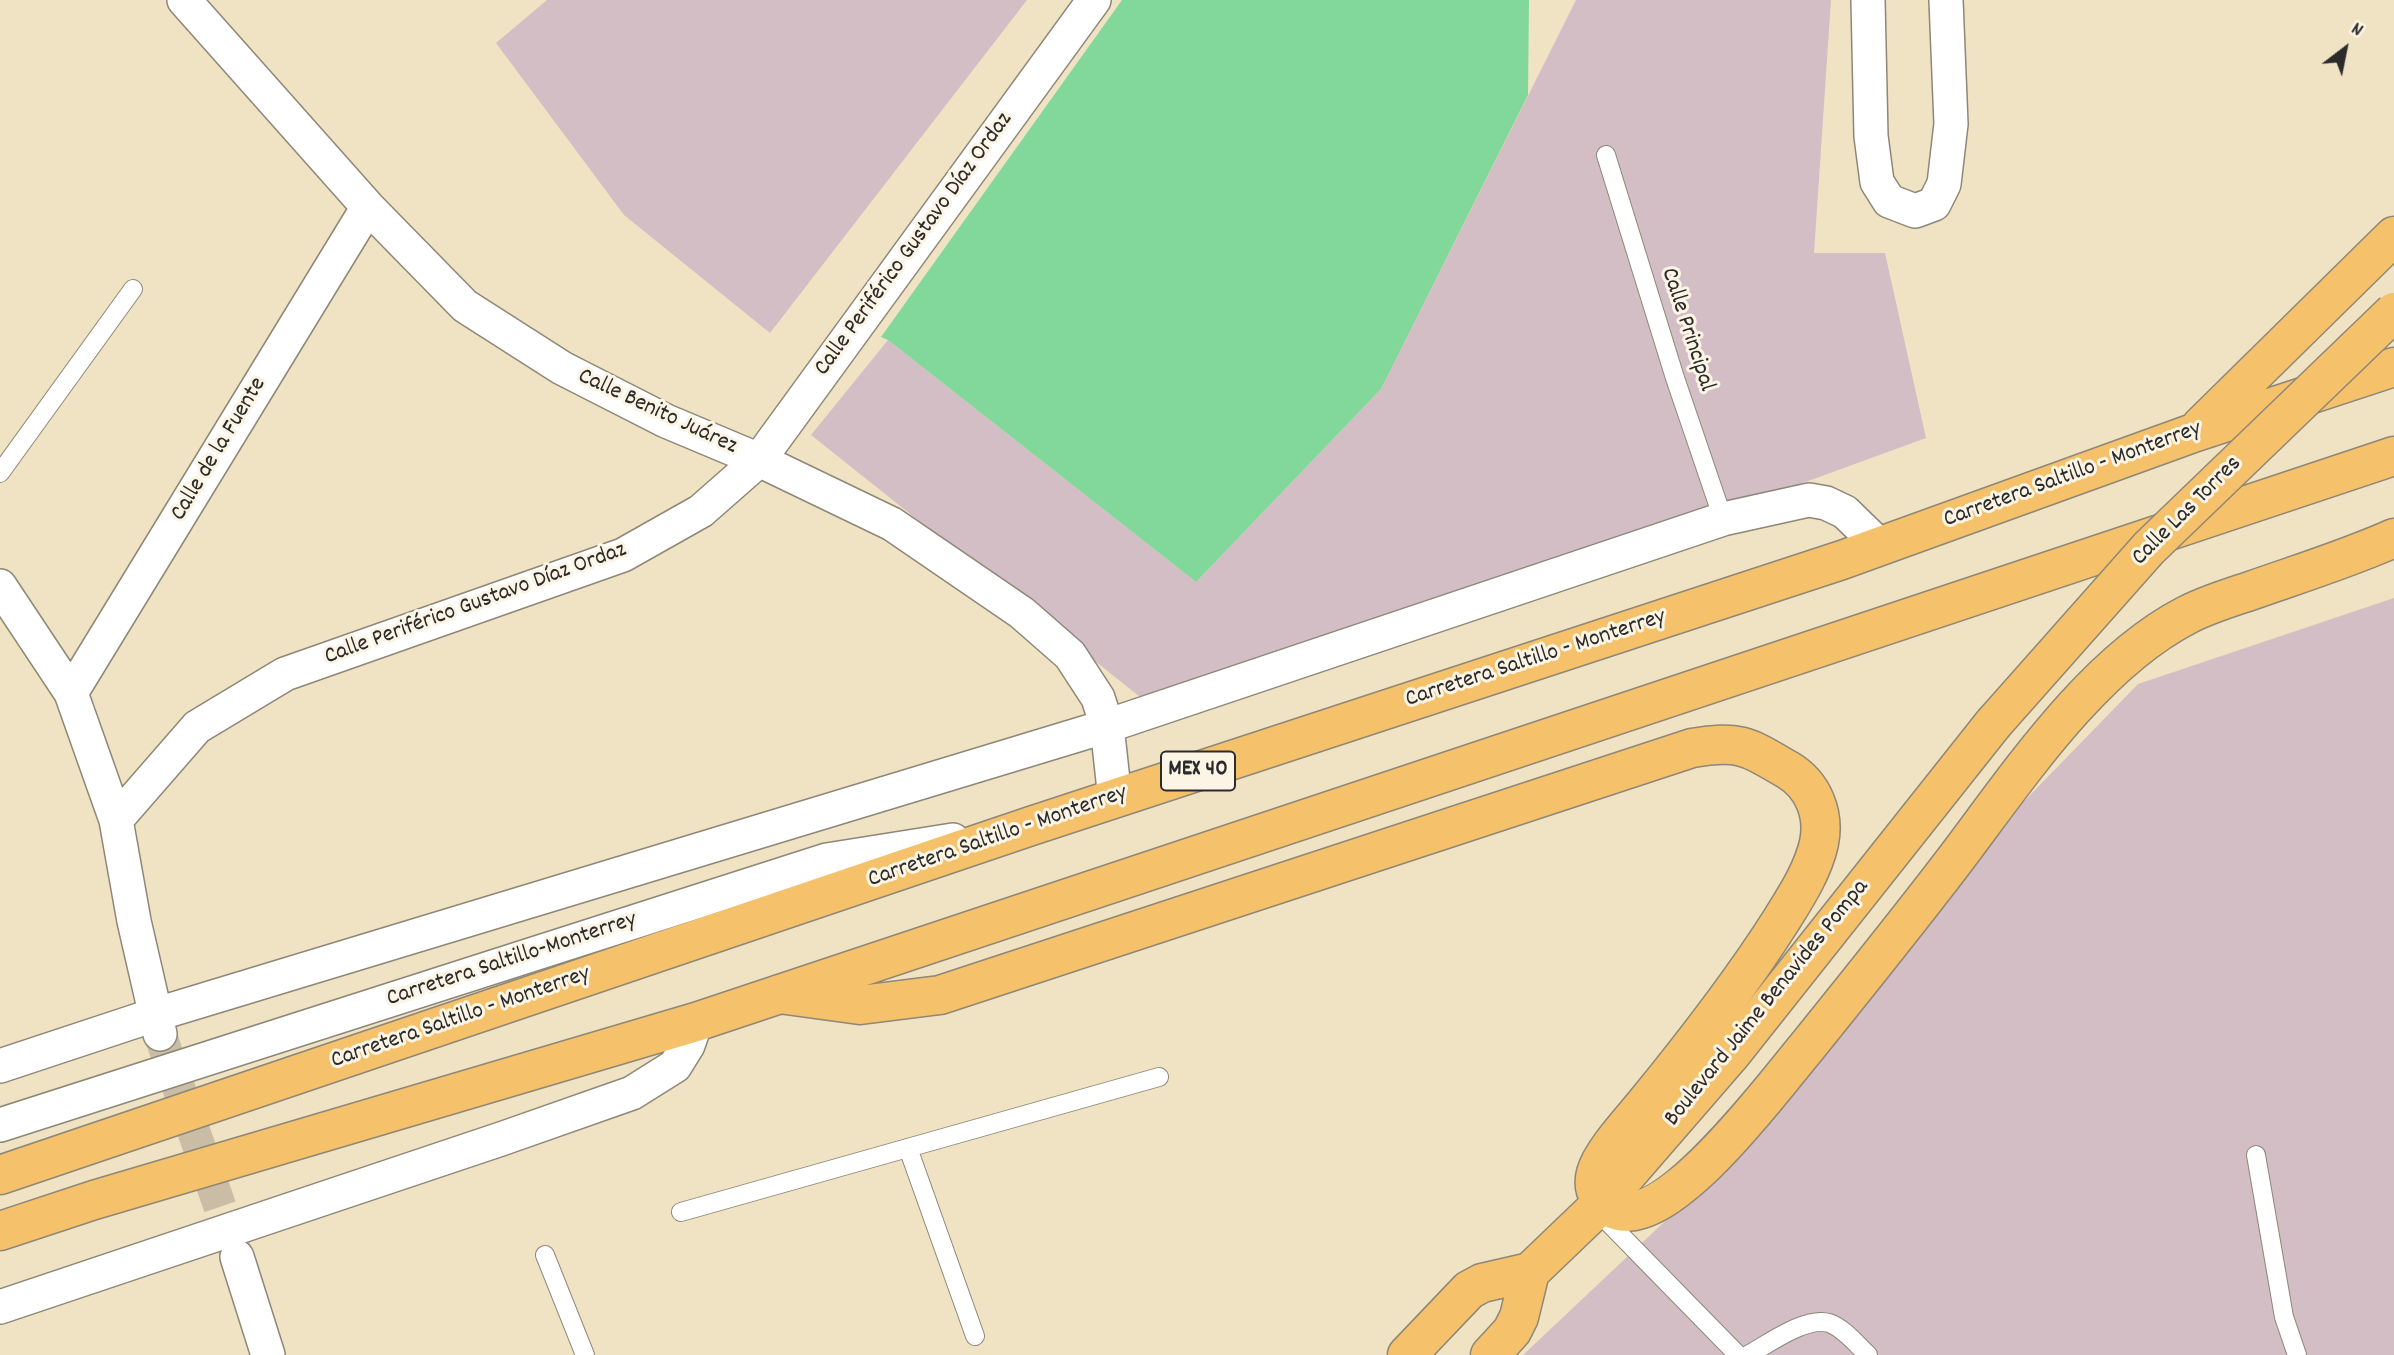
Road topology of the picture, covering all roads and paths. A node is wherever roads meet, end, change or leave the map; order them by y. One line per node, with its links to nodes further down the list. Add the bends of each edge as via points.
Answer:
1 (184, 0): 6 (street, Calle Benito Juárez)
2 (1094, 0): 15 (street, Calle Periférico Gustavo Díaz Ordaz)
3 (1868, 0): 4 (street, via 1871,136 1877,182 1889,201 1915,211 1934,204 1944,184 1951,124)
4 (1946, 0)
5 (1606, 155): 17 (lane, Calle Principal)
6 (368, 207): 15 (street, Calle Benito Juárez, via 465,306 562,368 666,421); 21 (street, Calle de la Fuente)
7 (2394, 236): 10 (main road)
8 (2394, 276): 10 (main road)
9 (133, 289): 16 (lane)
10 (2328, 301): 13 (main road)
11 (2394, 312): 22 (main road, Calle Las Torres, bridge, via 2149,548)
12 (2394, 367): 13 (main road, Carretera Saltillo - Monterrey / MEX 40)
13 (2196, 432): 19 (main road, Carretera Saltillo - Monterrey / MEX 40)
14 (2394, 456): 27 (main road)
15 (758, 460): 23 (street, Calle Benito Juárez, via 892,524 1022,613 1070,654 1098,698); 25 (street, Calle Periférico Gustavo Díaz Ordaz, via 701,511 623,555 285,674 197,727)
16 (0, 473)
17 (1723, 519): 19 (street, via 1809,500 1845,512); 23 (street)
18 (2394, 538): 36 (main road, via 2187,615 2146,640 2093,687 2050,735 1739,1130 1658,1203 1628,1212)
19 (1880, 546): 24 (main road, Carretera Saltillo - Monterrey / MEX 40)
20 (0, 586): 21 (street)
21 (71, 693): 25 (street)
22 (1993, 724): 36 (main road, Boulevard Jaime Benavides Pompa, via 1732,1053)
23 (1107, 726): 24 (street, Calle Benito Juárez); 29 (street)
24 (1115, 799): 26 (main road, Carretera Saltillo - Monterrey / MEX 40)
25 (116, 820): 29 (street)
26 (1031, 826): 32 (street, Carretera Saltillo-Monterrey, via 827,860); 35 (main road, Carretera Saltillo - Monterrey / MEX 40)
27 (779, 994): 28 (main road); 36 (main road, via 860,1005 940,995 1692,748 1720,743 1749,747 1796,775 1812,792 1821,818 1820,841 1791,904 1753,964 1601,1162 1594,1177)
28 (696, 1022): 38 (main road); 42 (street, via 676,1066 632,1093)
29 (157, 1024): 30 (street)
30 (0, 1066)
31 (1159, 1077): 33 (lane)
32 (0, 1125)
33 (908, 1148): 37 (lane); 43 (lane)
34 (2256, 1155): 51 (lane, via 2284,1317)
35 (1, 1175)
36 (1599, 1206): 41 (main road, Boulevard Jaime Benavides Pompa); 48 (lane)
37 (681, 1212)
38 (0, 1231)
39 (545, 1255): 45 (lane)
40 (237, 1257): 44 (street)
41 (1530, 1272): 46 (main road, via 1469,1290); 47 (main road, via 1519,1317)
42 (0, 1307)
43 (975, 1336)
44 (268, 1355)
45 (585, 1355)
46 (1407, 1355)
47 (1490, 1355)
48 (1738, 1355)
49 (1748, 1355): 50 (lane, via 1815,1322 1830,1323)
50 (1868, 1355)
51 (2297, 1355)

